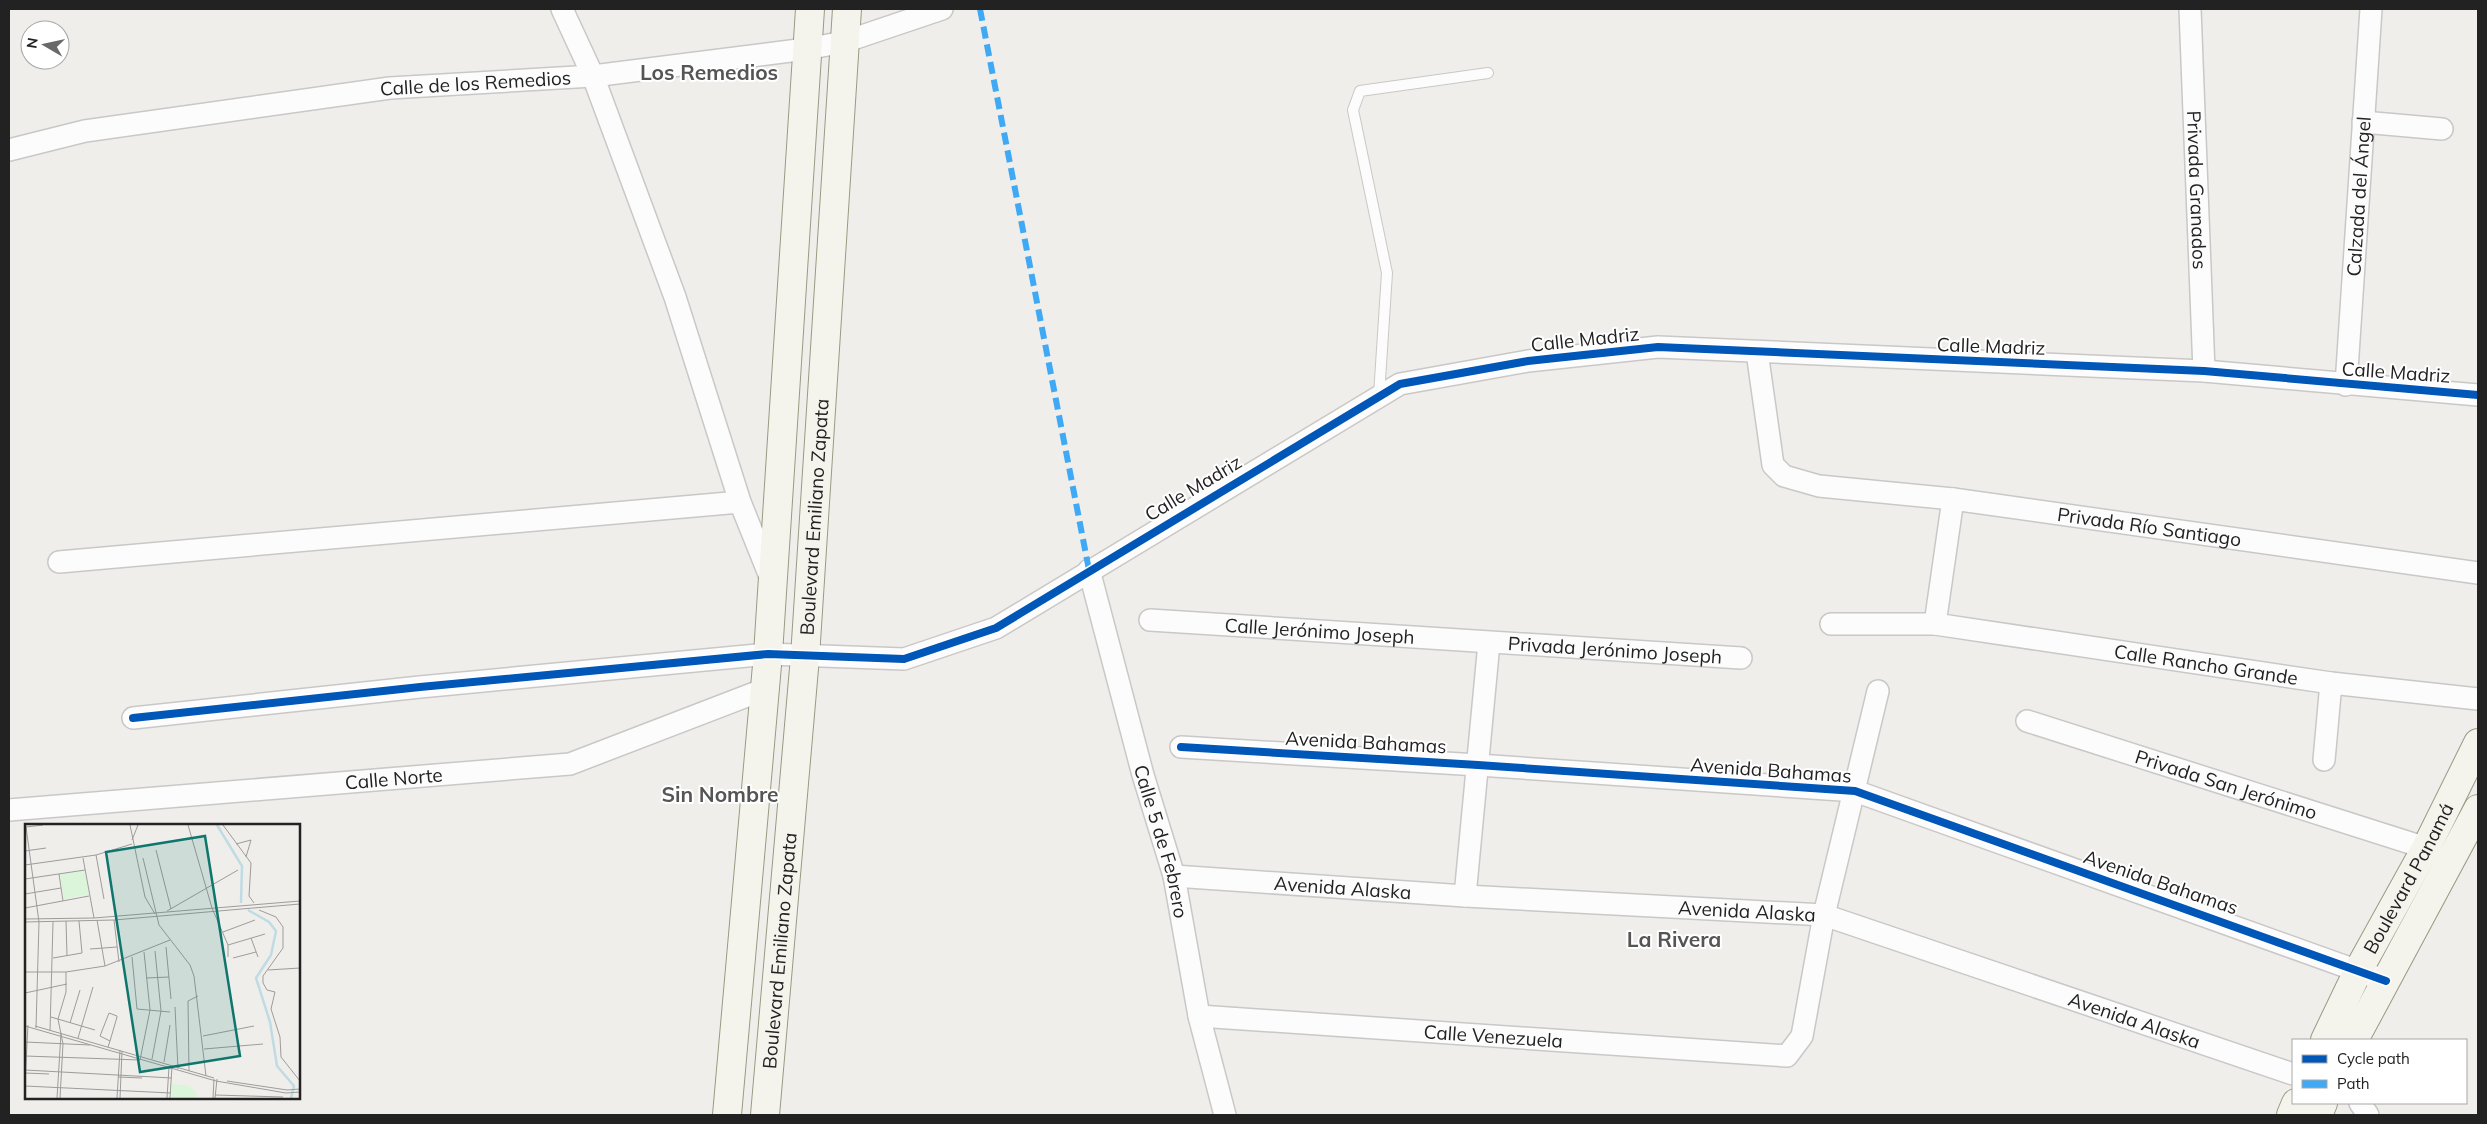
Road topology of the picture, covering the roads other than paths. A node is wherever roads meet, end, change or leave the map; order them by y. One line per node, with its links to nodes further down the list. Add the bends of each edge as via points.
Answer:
1 (562, 9): 10 (street, Boulevard Emiliano Zapata)
2 (810, 9): 8 (street, Boulevard Emiliano Zapata)
3 (847, 9): 7 (street, Boulevard Emiliano Zapata)
4 (942, 9): 7 (street, Calle de los Remedios)
5 (2190, 9): 15 (street, Privada Granados)
6 (2371, 9): 11 (street, Calzada del Ángel)
7 (844, 42): 8 (street, Calle de los Remedios); 30 (street, Boulevard Emiliano Zapata)
8 (806, 49): 10 (street, Calle de los Remedios); 24 (street, Boulevard Emiliano Zapata)
9 (1488, 73): 18 (lane, via 1360,91 1353,110 1387,273)
10 (593, 76): 13 (street, Calle de los Remedios, via 390,88 85,131); 20 (street, Boulevard Emiliano Zapata, via 675,297)
11 (2363, 122): 12 (street); 16 (street, Calzada del Ángel)
12 (2442, 128)
13 (9, 150)
14 (1757, 352): 15 (street, Calle Madriz); 18 (street, Calle Madriz, via 1658,348 1528,361 1400,384); 19 (street, Privada Río Santiago, via 1773,464 1784,476 1819,486)
15 (2204, 371): 16 (street, Calle Madriz)
16 (2346, 385): 17 (street, Calle Madriz)
17 (2478, 395)
18 (1379, 396): 22 (street, Calle Madriz)
19 (1952, 499): 23 (street, Privada Río Santiago); 27 (street)
20 (740, 502): 21 (street); 24 (street, Boulevard Emiliano Zapata)
21 (59, 562)
22 (1089, 570): 30 (street, Calle Madriz, via 996,628 904,659); 48 (street, Calle 5 de Febrero, via 1143,775)
23 (2478, 573)
24 (772, 582): 29 (street, Boulevard Emiliano Zapata)
25 (1150, 620): 28 (street, Calle Jerónimo Joseph)
26 (1831, 624): 27 (street, Calle Rancho Grande)
27 (1935, 624): 32 (street, Calle Rancho Grande)
28 (1489, 643): 31 (street, Privada Jerónimo Joseph); 41 (street)
29 (768, 654): 30 (street, Calle Madriz); 33 (street, Boulevard Emiliano Zapata); 36 (street, Calle Madriz)
30 (805, 657): 59 (street, Boulevard Emiliano Zapata)
31 (1741, 658)
32 (2331, 683): 35 (street, Calle Rancho Grande); 40 (street)
33 (765, 689): 46 (street, Calle Norte, via 570,764); 58 (street, Boulevard Emiliano Zapata)
34 (1878, 691): 42 (street)
35 (2478, 699)
36 (132, 718)
37 (2026, 721): 47 (street, Privada San Jerónimo)
38 (1181, 747): 41 (street, Avenida Bahamas)
39 (2475, 755): 43 (street, Boulevard Panamá)
40 (2324, 760)
41 (1478, 765): 42 (street, Avenida Bahamas); 49 (street)
42 (1855, 792): 50 (street); 51 (street, Avenida Bahamas)
43 (2451, 798): 44 (street); 47 (street, Boulevard Panamá)
44 (2478, 802)
45 (2478, 808): 52 (street, Boulevard Panamá)
46 (9, 810)
47 (2426, 848): 51 (street, Boulevard Panamá)
48 (1174, 876): 49 (street, Avenida Alaska); 53 (street, Calle 5 de Febrero)
49 (1465, 896): 50 (street, Avenida Alaska)
50 (1824, 915): 53 (street, Calle Venezuela, via 1802,1036 1787,1056); 56 (street, Avenida Alaska)
51 (2359, 969): 52 (street, Avenida Bahamas); 54 (street, Boulevard Panamá)
52 (2386, 980): 55 (street, Boulevard Panamá)
53 (1200, 1016): 60 (street, Calle 5 de Febrero)
54 (2325, 1039)
55 (2355, 1039)
56 (2292, 1074)
57 (2361, 1104): 61 (street)
58 (727, 1115)
59 (765, 1115)
60 (1225, 1115)
61 (2368, 1115)

